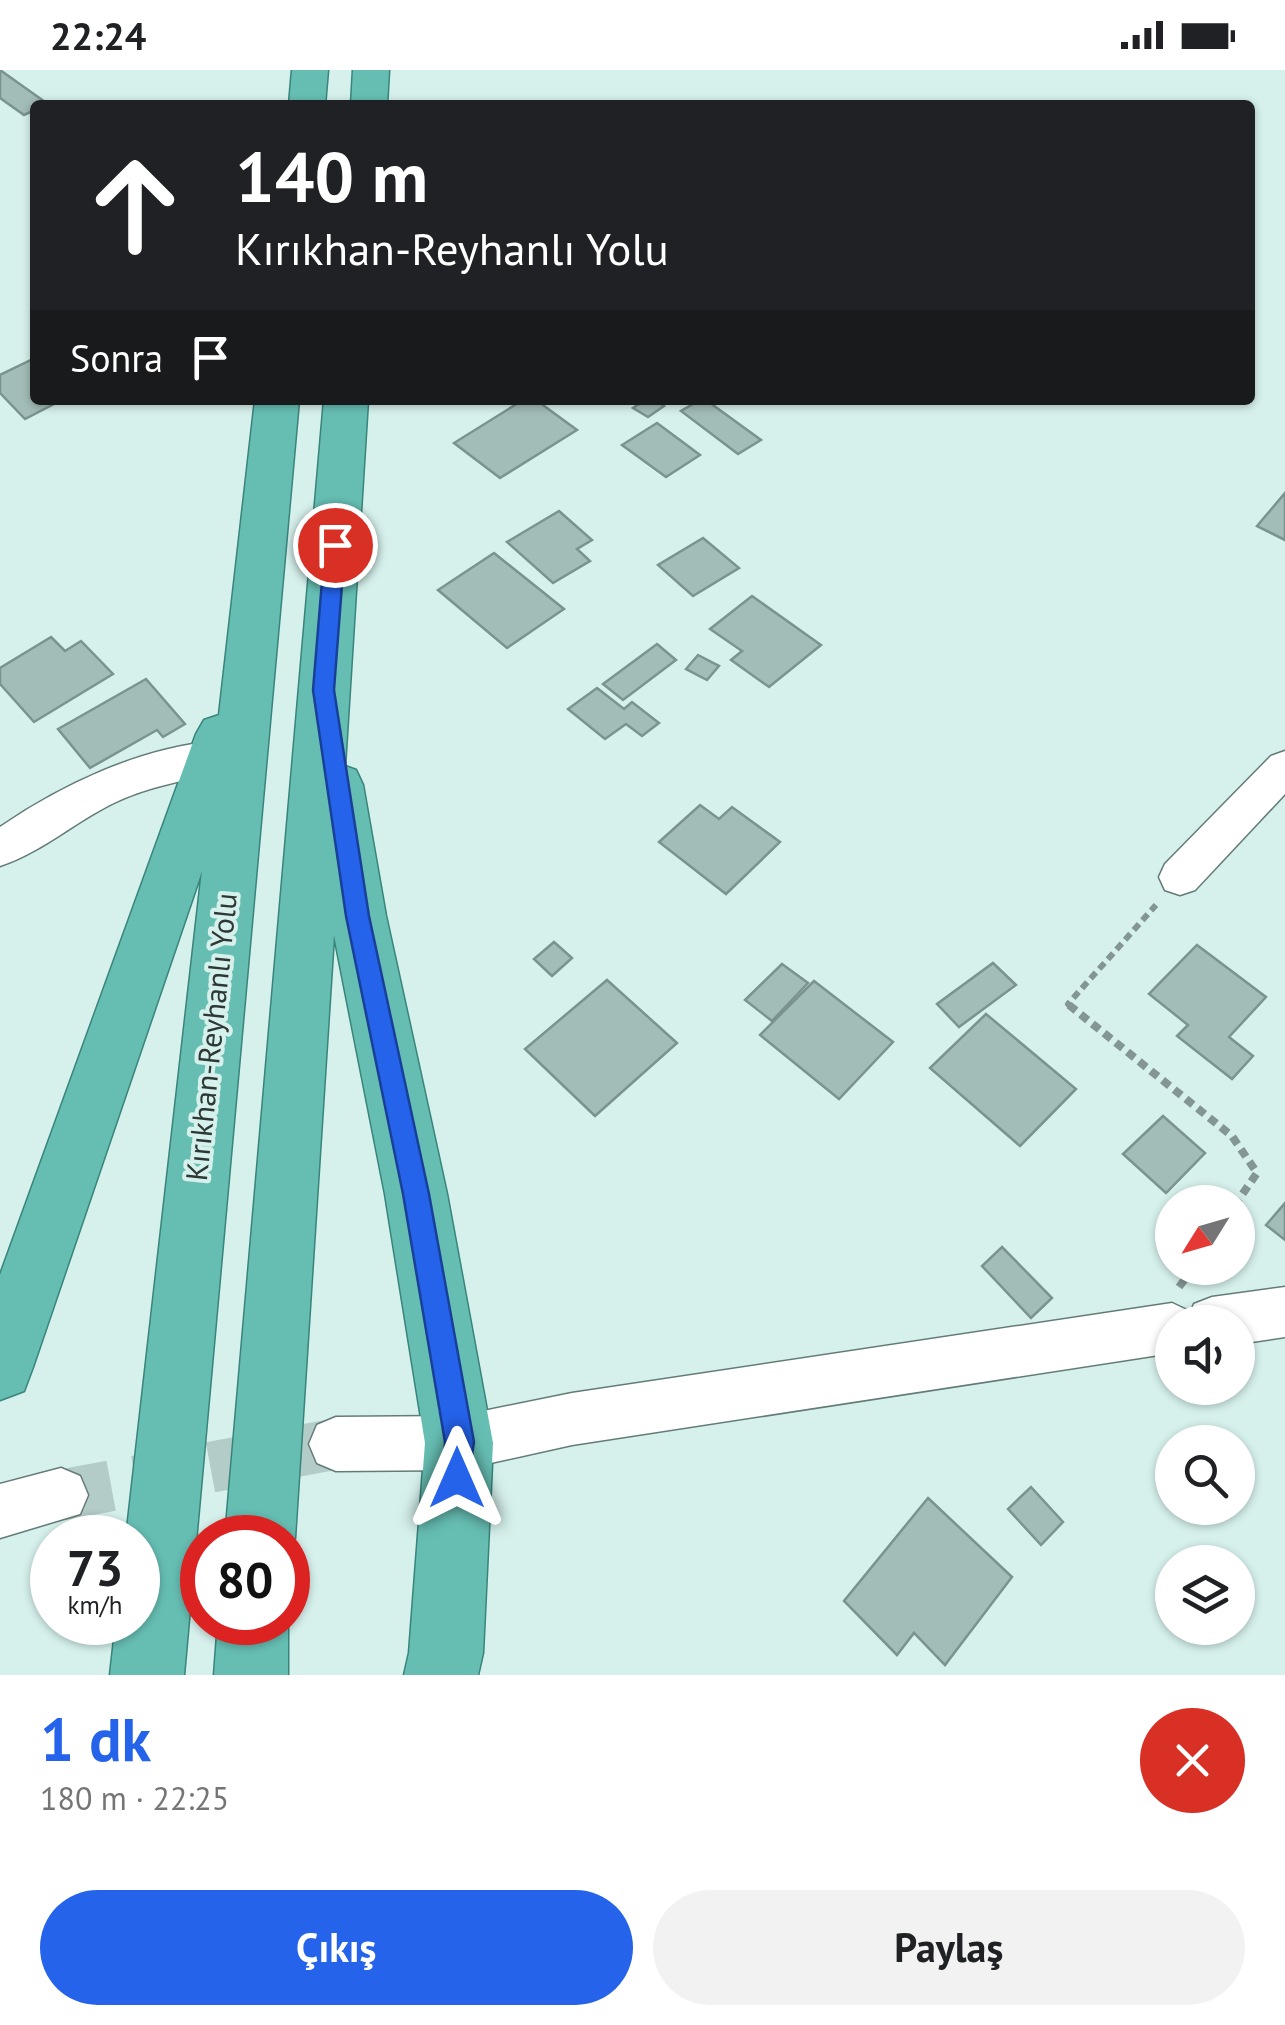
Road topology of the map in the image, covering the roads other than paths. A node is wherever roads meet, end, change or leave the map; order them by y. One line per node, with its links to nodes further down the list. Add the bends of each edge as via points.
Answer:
1 (310, 70): 3 (highway)
2 (370, 70): 4 (highway)
3 (307, 100)
4 (369, 100)
5 (276, 405): 7 (highway, Kırıkhan-Reyhanlı Yolu)
6 (346, 405): 8 (highway)
7 (251, 651): 9 (highway); 23 (highway, Kırıkhan-Reyhanlı Yolu)
8 (324, 690): 17 (highway, via 358,916); 21 (highway)
9 (214, 757): 11 (street, via 189,758 92,796); 16 (highway)
10 (1285, 767): 12 (street)
11 (0, 849)
12 (1180, 878)
13 (1285, 1312): 14 (street)
14 (1255, 1316)
15 (1155, 1331): 17 (street)
16 (0, 1367)
17 (460, 1442): 18 (street); 25 (highway)
18 (336, 1444)
19 (60, 1495): 20 (street)
20 (0, 1511)
21 (262, 1515)
22 (253, 1645): 24 (highway)
23 (147, 1675)
24 (251, 1675)
25 (441, 1675)

